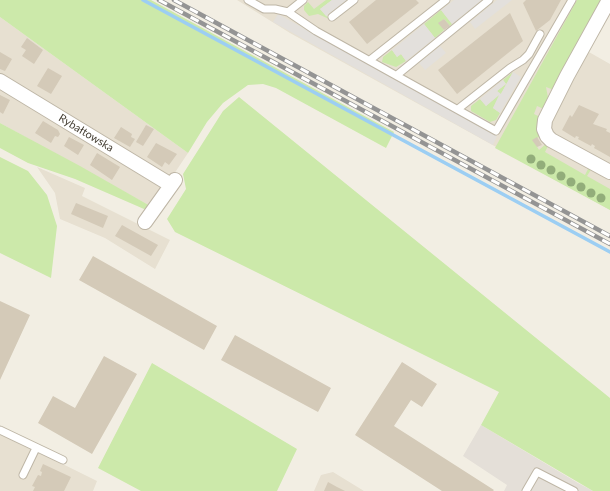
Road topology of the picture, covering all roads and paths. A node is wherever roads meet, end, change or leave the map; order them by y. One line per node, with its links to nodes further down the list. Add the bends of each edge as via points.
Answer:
1 (248, 0): 8 (lane, via 264,9)
2 (303, 0): 8 (lane)
3 (354, 0): 9 (lane)
4 (446, 0): 11 (lane)
5 (490, 0): 12 (lane)
6 (572, 0): 14 (lane, via 496,131)
7 (609, 0): 15 (street, via 565,80 544,129 551,140)
8 (288, 12): 11 (lane, via 316,31)
9 (332, 17)
10 (540, 34): 14 (lane, via 523,60)
11 (370, 60): 12 (lane)
12 (397, 75): 14 (lane)
13 (0, 81): 16 (street, Rybałtowska, via 173,182)
14 (458, 109)
15 (610, 172)
16 (145, 222)
17 (0, 430): 18 (lane)
18 (36, 448): 19 (lane); 20 (lane)
19 (63, 460)
20 (23, 475)
21 (526, 491): 22 (lane, via 537,472)
22 (574, 491)

